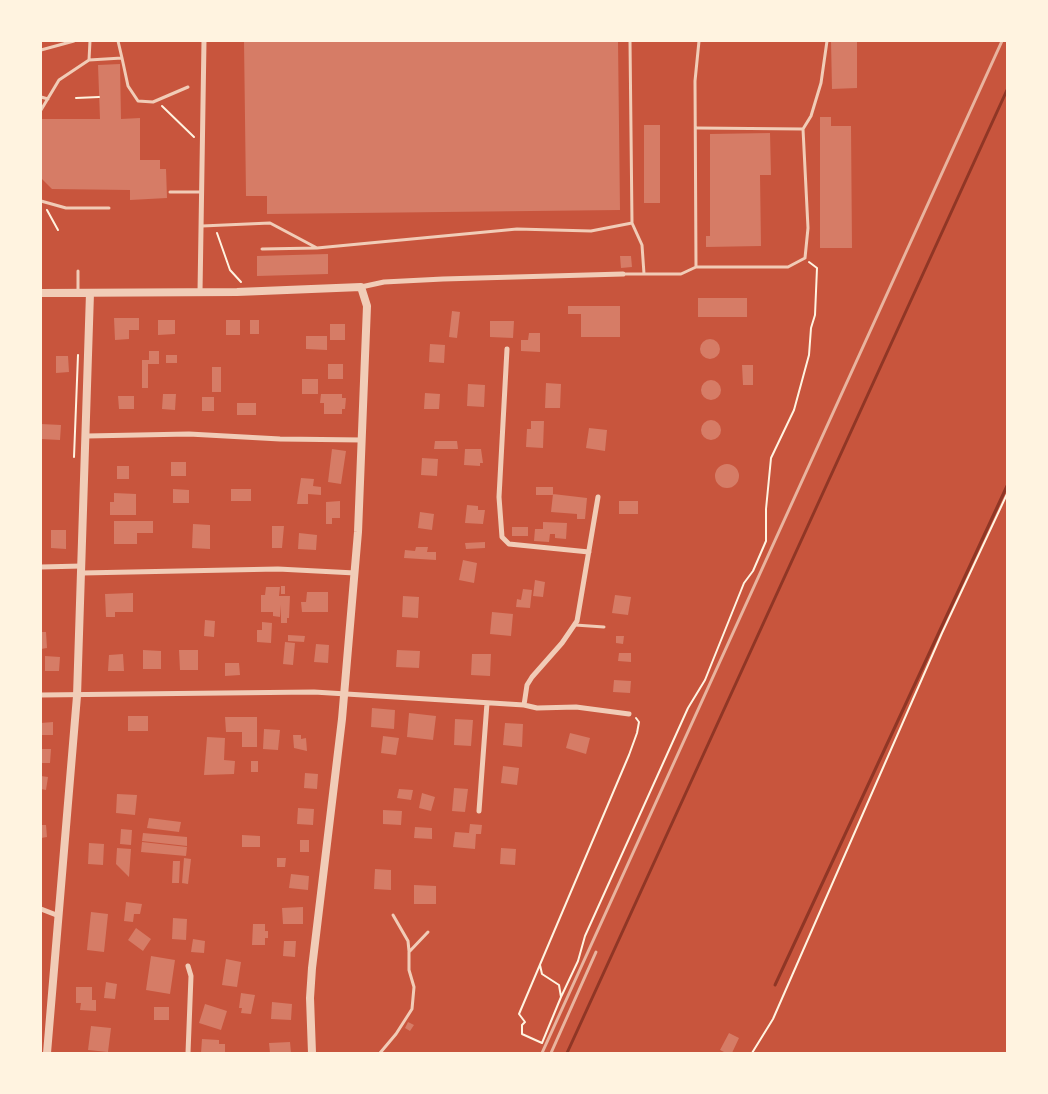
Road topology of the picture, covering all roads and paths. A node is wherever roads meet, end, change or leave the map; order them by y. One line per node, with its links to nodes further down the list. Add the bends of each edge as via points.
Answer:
1 (74, 41): 8 (lane)
2 (90, 41): 10 (lane)
3 (118, 41): 9 (lane)
4 (204, 41): 20 (street)
5 (630, 41): 25 (lane)
6 (699, 41): 18 (lane)
7 (827, 41): 19 (lane, via 821,84 811,116)
8 (41, 50)
9 (122, 58): 10 (lane); 16 (lane, via 128,86 138,101)
10 (89, 60): 15 (lane, via 59,80)
11 (188, 87): 16 (lane)
12 (41, 97): 15 (lane)
13 (99, 97): 14 (path)
14 (76, 98)
15 (48, 99): 17 (lane)
16 (158, 100): 20 (path)
17 (41, 110)
18 (697, 128): 19 (lane); 32 (lane)
19 (803, 129): 31 (lane, via 808,228)
20 (202, 145): 22 (street)
21 (170, 192): 22 (lane)
22 (202, 192): 26 (street)
23 (42, 201): 24 (lane, via 66,208); 28 (path)
24 (109, 208)
25 (632, 223): 29 (lane, via 591,231 489,231); 35 (lane, via 642,245)
26 (202, 226): 27 (lane); 39 (street)
27 (215, 226): 29 (lane, via 270,223); 37 (path, via 230,270)
28 (58, 230)
29 (318, 248): 30 (lane)
30 (262, 249)
31 (805, 258): 32 (lane, via 788,267); 67 (path, via 817,268 815,315 809,355 794,410 770,458 766,542 744,583 705,680 688,708 612,874)
32 (696, 267): 35 (lane, via 681,274)
33 (78, 271): 40 (lane)
34 (623, 274): 35 (lane); 36 (street, via 384,282)
35 (644, 274)
36 (361, 287): 37 (street); 44 (street, via 367,306)
37 (253, 291): 39 (street)
38 (41, 292): 40 (street)
39 (200, 292): 41 (street)
40 (78, 293): 41 (street)
41 (90, 293): 43 (street)
42 (507, 349): 47 (street, via 499,497 502,537 509,544)
43 (87, 436): 44 (street, via 189,434); 49 (street)
44 (362, 440): 50 (street)
45 (1007, 494): 72 (path, via 942,633 773,1019)
46 (598, 497): 47 (street)
47 (589, 552): 51 (street)
48 (41, 567): 49 (street)
49 (82, 570): 50 (street, via 278,569); 55 (street)
50 (354, 573): 53 (street)
51 (575, 625): 52 (lane); 57 (street, via 532,677 527,685)
52 (604, 627)
53 (344, 693): 55 (street); 56 (street); 70 (street, via 312,968)
54 (41, 696): 55 (street)
55 (77, 696): 62 (street)
56 (487, 703): 57 (street); 59 (street)
57 (524, 705): 58 (street)
58 (629, 714): 65 (path, via 639,722 637,733)
59 (479, 811)
60 (41, 909): 62 (street)
61 (393, 915): 64 (lane, via 408,941)
62 (59, 916): 68 (street)
63 (428, 932): 64 (lane)
64 (409, 952): 71 (lane, via 409,970 414,987 412,1009)
65 (540, 965): 67 (path, via 542,974 559,985); 67 (path, via 518,1014 525,1022 522,1034 542,1043)
66 (188, 966): 69 (street, via 191,976)
67 (561, 997)
68 (47, 1053)
69 (188, 1053)
70 (312, 1053)
71 (380, 1053)
72 (752, 1053)

